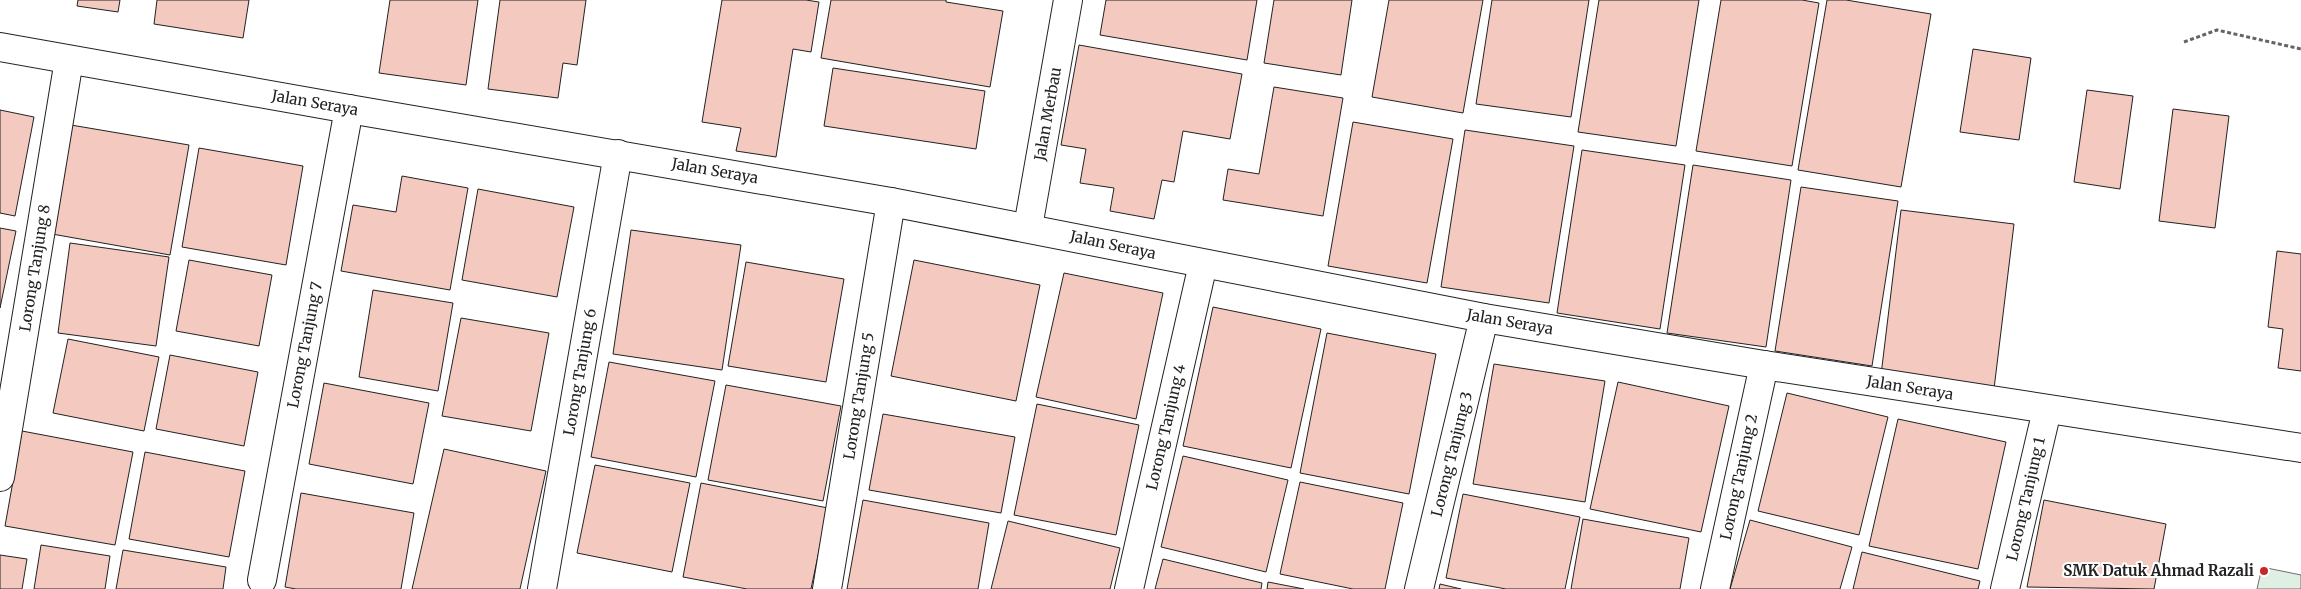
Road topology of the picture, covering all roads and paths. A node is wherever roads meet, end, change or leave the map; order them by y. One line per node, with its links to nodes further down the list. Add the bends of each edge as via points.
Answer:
1 (1068, 0): 9 (street, Jalan Merbau)
2 (2184, 42): 4 (path, via 2217,30)
3 (0, 47): 5 (street, Jalan Seraya)
4 (2301, 49)
5 (70, 60): 6 (street, Jalan Seraya); 15 (street, Lorong Tanjung 8)
6 (349, 109): 7 (street, Jalan Seraya); 16 (street, Lorong Tanjung 7)
7 (618, 154): 8 (street, Jalan Seraya); 17 (street, Lorong Tanjung 6)
8 (891, 202): 9 (street, Jalan Seraya); 18 (street, Lorong Tanjung 5)
9 (1028, 228): 10 (street, Jalan Seraya)
10 (1204, 264): 11 (street, Jalan Seraya); 19 (street, Lorong Tanjung 4)
11 (1484, 318): 12 (street, Jalan Seraya); 20 (street, Lorong Tanjung 3)
12 (1764, 365): 13 (street, Jalan Seraya); 21 (street, Lorong Tanjung 2)
13 (2047, 410): 14 (street, Jalan Seraya); 22 (street, Lorong Tanjung 1)
14 (2301, 448)
15 (0, 477)
16 (262, 580)
17 (542, 589)
18 (827, 589)
19 (1129, 589)
20 (1419, 589)
21 (1716, 589)
22 (2005, 589)

